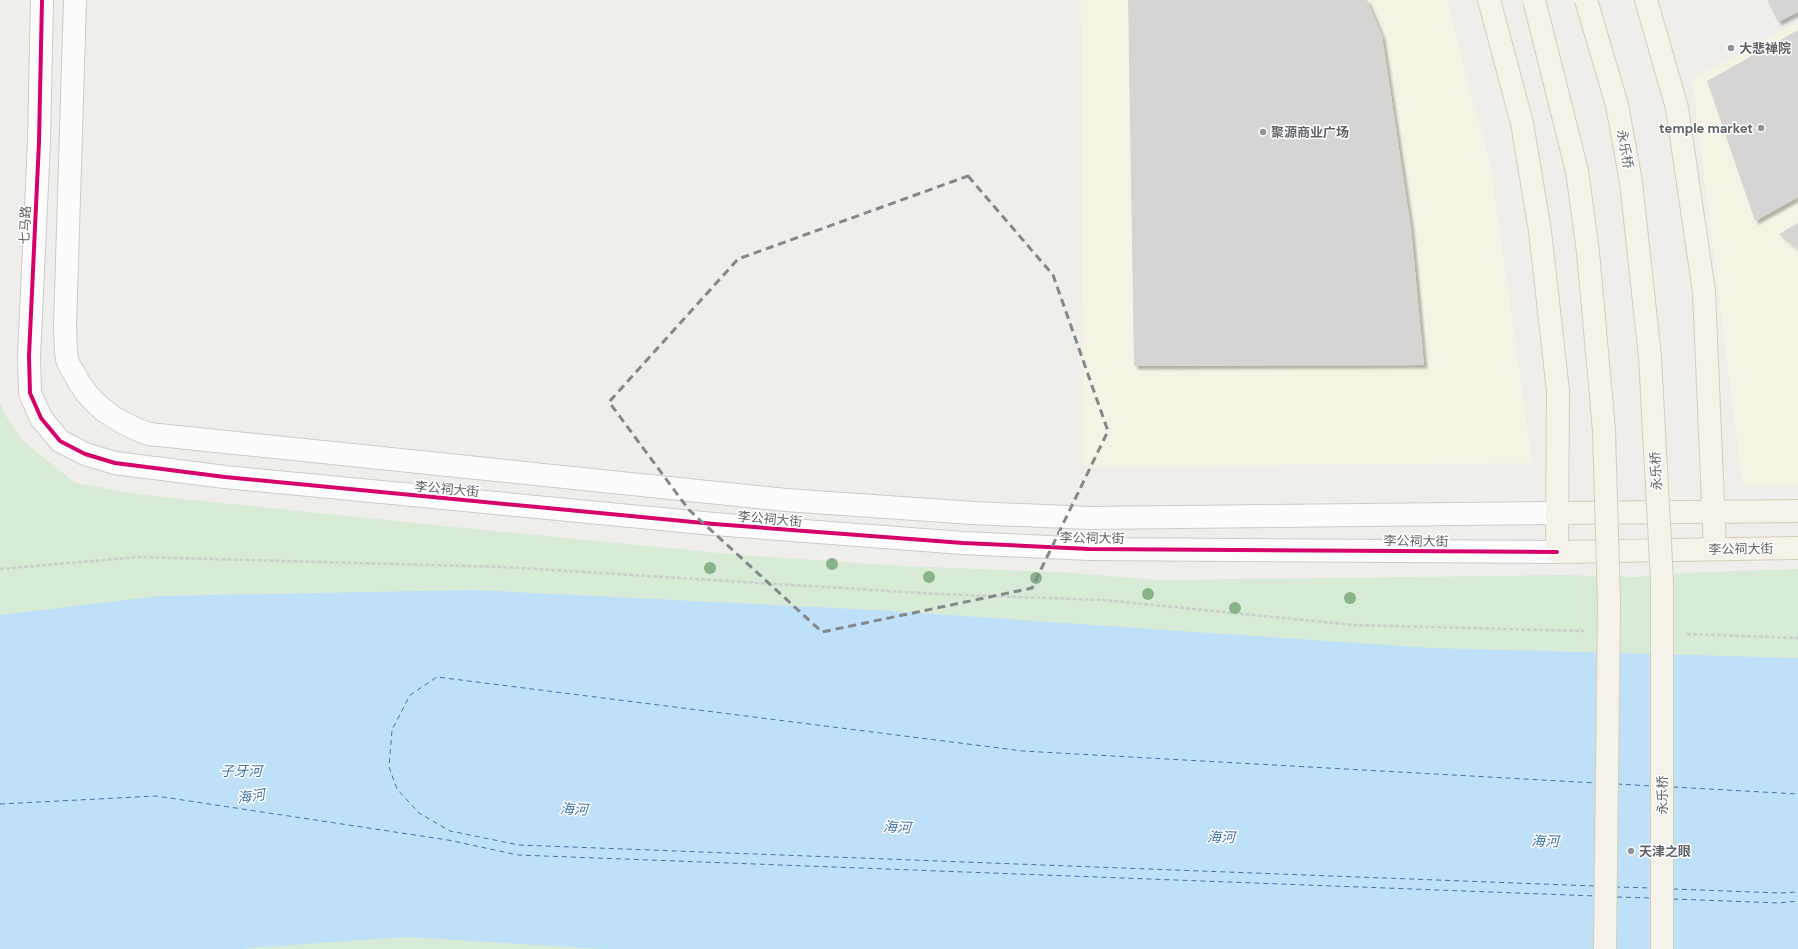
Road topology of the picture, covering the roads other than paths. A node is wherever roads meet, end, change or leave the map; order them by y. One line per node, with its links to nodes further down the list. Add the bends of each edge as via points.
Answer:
1 (42, 0): 7 (street, 七马路, via 39,142 29,356 30,393 41,418)
2 (75, 0): 10 (street, 李公祠大街, via 65,328 67,361 78,384 108,416 149,434 824,503 974,513 1088,518)
3 (1489, 0): 10 (main road, via 1522,122 1540,231 1558,391)
4 (1534, 0): 14 (main road, bridge, via 1577,171 1588,252 1604,430 1609,603)
5 (1586, 0): 15 (main road, 永乐桥, bridge, via 1617,105 1631,182 1650,356 1662,581)
6 (1646, 0): 8 (main road, via 1677,108 1704,292)
7 (60, 441): 13 (street, 李公祠大街, via 85,454 115,463 217,476 860,536 1089,548)
8 (1715, 511): 9 (main road, 李公祠大街); 10 (main road, 李公祠大街); 12 (main road)
9 (1798, 511)
10 (1556, 513): 13 (main road)
11 (1798, 548): 12 (main road, 李公祠大街)
12 (1715, 549): 13 (main road, 李公祠大街)
13 (1557, 552)
14 (1606, 949)
15 (1662, 949)

